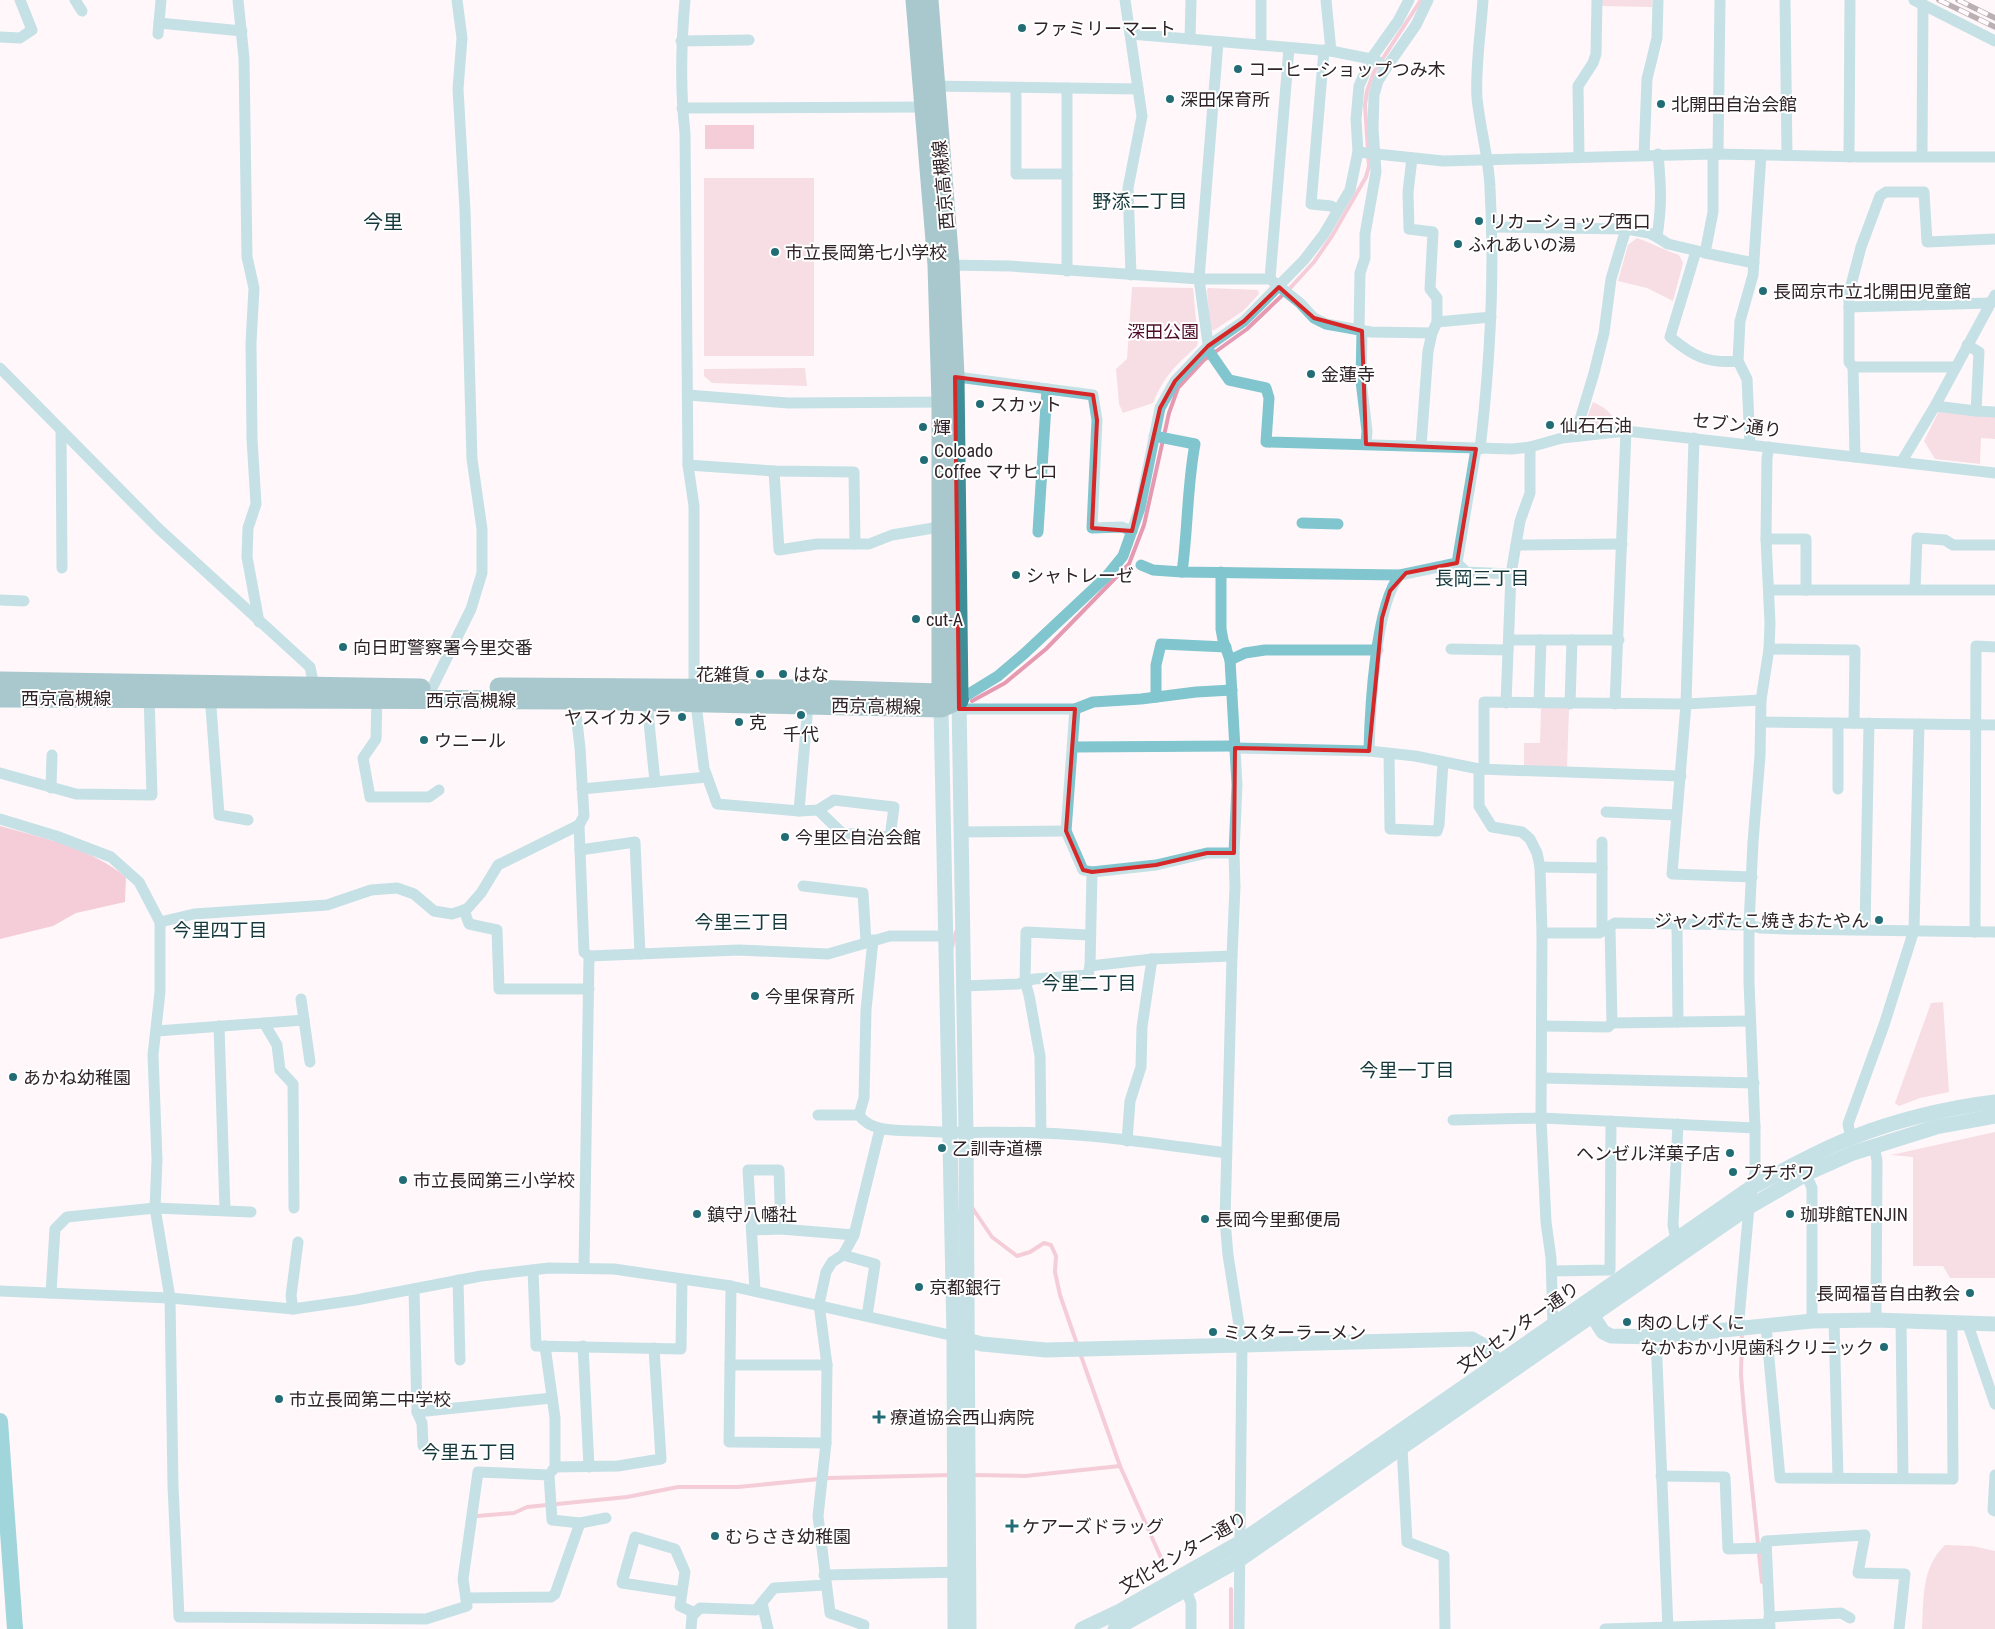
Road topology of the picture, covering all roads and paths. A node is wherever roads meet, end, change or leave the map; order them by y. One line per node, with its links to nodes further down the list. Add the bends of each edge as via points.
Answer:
1 (20, 0): 25 (street, via 32,30 20,38)
2 (75, 0): 22 (street)
3 (161, 0): 23 (street, via 158,28)
4 (238, 0): 23 (street)
5 (457, 0): 138 (street, via 462,38 458,89 472,458 482,529 482,573 471,609)
6 (685, 0): 28 (street)
7 (915, 0): 35 (main road, 西京高槻線)
8 (929, 0): 35 (main road, 西京高槻線)
9 (1125, 0): 24 (street)
10 (1191, 0): 26 (street)
11 (1261, 0): 31 (street)
12 (1326, 0): 33 (street)
13 (1409, 0): 34 (street)
14 (1428, 0): 34 (street, via 1416,25)
15 (1483, 0): 52 (street, via 1477,95)
16 (1597, 0): 48 (street, via 1596,54 1578,86)
17 (1658, 0): 44 (street, via 1657,38 1647,79)
18 (1720, 0): 43 (street)
19 (1785, 0): 46 (street)
20 (1850, 0): 49 (street)
21 (1918, 2): 29 (street); 47 (street)
22 (82, 12)
23 (242, 31): 125 (street, via 247,257 254,288 251,343 256,504 248,528 247,557)
24 (1130, 34): 26 (street); 38 (street)
25 (0, 37)
26 (1190, 39): 30 (street)
27 (749, 40): 28 (street)
28 (681, 41): 40 (street)
29 (1995, 41)
30 (1218, 42): 31 (street); 64 (street)
31 (1261, 45): 32 (street)
32 (1289, 48): 33 (street); 65 (street)
33 (1327, 50): 34 (street); 54 (street, via 1311,204)
34 (1379, 63): 41 (street); 41 (street, via 1359,86 1356,119)
35 (928, 86): 36 (street); 39 (main road, 西京高槻線)
36 (1016, 88): 37 (street); 53 (street, via 1016,174)
37 (1067, 88): 38 (street); 53 (street)
38 (1138, 89): 63 (street, via 1142,116 1128,188)
39 (930, 107): 40 (street); 61 (main road, 西京高槻線)
40 (682, 108): 81 (street, via 686,133)
41 (1367, 153): 51 (street); 54 (street); 71 (street, via 1376,172 1365,234 1365,258 1360,273)
42 (1658, 154): 43 (street); 44 (street); 57 (street, via 1662,209)
43 (1716, 154): 45 (street); 59 (street, via 1713,212)
44 (1644, 155): 48 (street)
45 (1761, 155): 46 (street); 60 (street)
46 (1787, 155): 49 (street)
47 (1922, 156): 49 (street); 50 (street)
48 (1579, 157): 52 (street)
49 (1849, 157)
50 (1995, 157)
51 (1412, 158): 52 (street, via 1443,161); 70 (street, via 1408,192 1409,229 1433,232 1430,289 1437,298)
52 (1485, 159): 55 (street)
53 (1067, 174): 62 (street)
54 (1338, 210): 66 (street)
55 (1492, 227): 56 (street); 69 (street)
56 (1626, 229): 57 (street); 89 (street, via 1611,280 1604,333)
57 (1657, 237): 59 (street, via 1668,244)
58 (1995, 239): 68 (street, via 1927,242 1924,192 1886,192 1880,196 1861,247)
59 (1700, 252): 60 (street); 75 (street, via 1670,337 1691,354 1708,360)
60 (1754, 263): 75 (street, via 1740,321)
61 (944, 265): 62 (street); 79 (main road, 西京高槻線)
62 (1067, 271): 63 (street)
63 (1131, 275): 64 (street)
64 (1199, 279): 65 (street); 74 (street)
65 (1270, 280): 66 (street)
66 (1284, 291): 71 (street, via 1314,318 1326,324); 74 (street, via 1244,321)
67 (1991, 306): 68 (street); 73 (street)
68 (1848, 307): 76 (street, via 1848,362)
69 (1491, 317): 70 (street); 96 (street)
70 (1437, 322): 72 (street)
71 (1361, 330): 72 (street); 91 (street)
72 (1432, 333): 93 (street)
73 (1967, 345): 77 (street); 84 (street, via 1979,352)
74 (1211, 352): 88 (street, via 1175,381 1160,408); 91 (street, セブン通り, via 1229,380 1266,388 1269,398 1266,442)
75 (1738, 361): 92 (street, via 1747,379)
76 (1853, 367): 77 (street); 97 (street)
77 (1956, 367): 83 (street)
78 (0, 368): 86 (street)
79 (948, 376): 80 (street); 82 (main road, 西京高槻線)
80 (1047, 389): 105 (street, via 1093,394 1097,420 1092,528 1122,527); 106 (street)
81 (688, 395): 82 (street, via 788,403); 99 (street)
82 (948, 402): 104 (main road, 西京高槻線)
83 (1935, 406): 84 (street); 98 (street)
84 (1976, 410): 85 (street)
85 (1995, 412)
86 (61, 430): 114 (street); 125 (street, via 159,529)
87 (1626, 431): 89 (street, セブン通り); 90 (street, セブン通り); 109 (street)
88 (1154, 436): 105 (street, via 1140,508); 115 (street, via 1195,444)
89 (1578, 436): 94 (street, セブン通り)
90 (1694, 438): 92 (street, セブン通り); 154 (street)
91 (1366, 444): 93 (street, セブン通り)
92 (1750, 445): 95 (street, セブン通り)
93 (1421, 446): 96 (street, セブン通り)
94 (1530, 447): 96 (street, セブン通り); 110 (street, via 1530,493)
95 (1769, 447): 97 (street, セブン通り); 107 (street)
96 (1478, 449): 112 (street)
97 (1855, 457): 98 (street, セブン通り)
98 (1902, 461): 101 (street, セブン通り)
99 (688, 465): 100 (street); 144 (street, via 694,506)
100 (774, 471): 108 (street, via 854,472); 108 (street, via 779,550 817,544)
101 (1995, 473)
102 (1302, 524): 103 (street)
103 (1338, 524)
104 (950, 526): 108 (street, via 892,535 869,544); 149 (main road, 西京高槻線)
105 (1132, 531): 149 (street, via 1122,556 1106,577 1065,617 998,676)
106 (1038, 532)
107 (1766, 539): 120 (street); 121 (street, via 1806,539)
108 (855, 544)
109 (1622, 544): 110 (street); 128 (street)
110 (1516, 545): 117 (street)
111 (1995, 546): 119 (street, via 1954,545 1945,540 1916,538)
112 (1458, 563): 117 (street, via 1466,572); 118 (street)
113 (1141, 565): 115 (street, via 1153,570)
114 (62, 568)
115 (1182, 572): 116 (street)
116 (1221, 572): 118 (street); 130 (street, via 1221,629)
117 (1511, 574): 129 (street)
118 (1400, 575): 134 (street, via 1390,591 1382,618)
119 (1916, 589): 121 (street); 122 (street)
120 (1769, 590): 121 (street); 133 (street)
121 (1806, 590)
122 (1995, 590)
123 (0, 600): 124 (street)
124 (24, 601)
125 (259, 622): 137 (street, via 310,667)
126 (1541, 640): 127 (street); 129 (street); 151 (street)
127 (1572, 640): 128 (street); 152 (street)
128 (1618, 640): 153 (street)
129 (1508, 645): 132 (street); 150 (street)
130 (1226, 647): 135 (street); 145 (street, via 1161,644 1156,665)
131 (1995, 647): 162 (street, via 1976,646)
132 (1451, 649)
133 (1770, 649): 147 (street); 159 (street, via 1855,650)
134 (1378, 650): 135 (street, via 1265,650 1245,652); 166 (street)
135 (1230, 660): 139 (street)
136 (0, 681): 140 (main road, 西京高槻線)
137 (314, 686): 141 (main road, 西京高槻線); 142 (main road, 西京高槻線)
138 (432, 688): 142 (main road, 西京高槻線); 143 (main road, 西京高槻線)
139 (1232, 690): 145 (street); 165 (street)
140 (149, 691): 141 (main road, 西京高槻線); 146 (main road, 西京高槻線); 175 (street, via 152,795 76,794)
141 (209, 691): 142 (main road, 西京高槻線); 184 (street, via 219,816)
142 (377, 693): 143 (main road, 西京高槻線); 178 (street, via 376,739 364,758 370,797 429,797)
143 (574, 694): 144 (main road, 西京高槻線); 148 (main road, 西京高槻線); 176 (street)
144 (695, 696): 148 (main road, 西京高槻線); 149 (main road, 西京高槻線, via 809,689); 155 (main road, 西京高槻線); 173 (street, via 704,768)
145 (1156, 697): 156 (street, via 1093,702)
146 (0, 698)
147 (1761, 700): 154 (street); 157 (street)
148 (647, 702): 174 (street)
149 (950, 702): 155 (main road, 西京高槻線); 156 (street); 187 (street); 206 (street)
150 (1506, 702): 151 (street); 170 (street, via 1484,702)
151 (1539, 703): 152 (street)
152 (1570, 704): 153 (street)
153 (1615, 704): 154 (street)
154 (1686, 704): 172 (street)
155 (808, 705): 180 (street)
156 (1075, 709): 164 (street)
157 (1761, 722): 158 (street); 194 (street)
158 (1838, 723): 159 (street); 177 (street)
159 (1854, 723): 160 (street)
160 (1869, 723): 161 (street); 201 (street)
161 (1919, 724): 162 (street); 202 (street)
162 (1975, 724): 163 (street); 203 (street)
163 (1995, 725)
164 (1073, 747): 165 (street); 186 (street)
165 (1235, 747): 166 (street); 190 (street)
166 (1369, 751): 167 (street)
167 (1389, 754): 169 (street); 169 (street, via 1390,829 1436,832)
168 (52, 755): 175 (street)
169 (1443, 762): 170 (street)
170 (1481, 769): 172 (street); 191 (street, via 1479,806 1492,827 1522,832 1530,839)
171 (0, 773): 175 (street)
172 (1680, 776): 182 (street)
173 (708, 777): 174 (street); 180 (street, via 717,804)
174 (655, 782): 176 (street)
175 (51, 788)
176 (582, 789): 185 (street, via 584,816)
177 (1838, 789)
178 (439, 790)
179 (818, 810): 179 (street, via 842,833 890,837 894,806 834,800); 180 (street)
180 (799, 811)
181 (1606, 812): 182 (street)
182 (1676, 815): 194 (street, via 1672,874)
183 (0, 819): 197 (street, via 111,857 139,882)
184 (248, 820)
185 (579, 825): 189 (street); 196 (street, via 498,865 481,893)
186 (1066, 831): 187 (street); 193 (street, via 1083,870)
187 (961, 832): 215 (street)
188 (1602, 842): 192 (street)
189 (580, 850): 209 (street, via 635,842); 210 (street, via 584,952)
190 (1234, 853): 193 (street, via 1207,853 1156,865); 211 (street, via 1236,887)
191 (1540, 867): 192 (street); 205 (street)
192 (1602, 868): 200 (street)
193 (1092, 872): 207 (street)
194 (1752, 877): 199 (street)
195 (803, 886): 208 (street, via 862,893)
196 (464, 910): 197 (street, via 452,914 434,911 414,894 397,888 371,890 327,904 194,914); 216 (street, via 469,924 497,930 499,989)
197 (160, 922): 225 (street)
198 (1677, 924): 199 (street); 200 (street, via 1615,923); 220 (street)
199 (1749, 925): 201 (street, via 1785,929); 219 (street)
200 (1606, 929): 205 (street, via 1599,933); 222 (street)
201 (1865, 929): 202 (street)
202 (1914, 930): 203 (street); 242 (street, via 1848,1124)
203 (1975, 932): 204 (street)
204 (1995, 932)
205 (1542, 933): 224 (street)
206 (945, 936): 208 (street, via 890,936); 239 (street)
207 (1090, 936): 213 (street); 214 (street, via 1026,932)
208 (870, 941): 209 (street, via 828,954 739,950); 231 (street, via 864,1098)
209 (640, 954): 210 (street)
210 (589, 956): 216 (street)
211 (1232, 956): 212 (street); 245 (street)
212 (1152, 959): 213 (street); 243 (street, via 1142,1027 1141,1067 1130,1100)
213 (1090, 966): 214 (street, via 1088,975)
214 (1025, 982): 215 (street); 241 (street, via 1040,1056)
215 (962, 986): 240 (street)
216 (589, 989): 259 (street)
217 (301, 999): 218 (street)
218 (304, 1020): 221 (street); 226 (street)
219 (1750, 1021): 220 (street); 228 (street)
220 (1678, 1022): 222 (street)
221 (264, 1023): 223 (street); 250 (street, via 277,1045 280,1070 293,1084)
222 (1612, 1023): 224 (street, via 1608,1027)
223 (219, 1026): 225 (street); 251 (street)
224 (1542, 1026): 227 (street)
225 (157, 1031): 249 (street, via 153,1055 157,1160)
226 (310, 1062)
227 (1542, 1078): 228 (street); 233 (street)
228 (1754, 1083): 237 (street)
229 (1995, 1102): 242 (street, 文化センター通り, via 1935,1112)
230 (818, 1114): 231 (street)
231 (859, 1115): 238 (street, via 863,1121)
232 (1995, 1116): 244 (street, 文化センター通り, via 1936,1127)
233 (1542, 1118): 234 (street); 235 (street); 261 (street, via 1546,1222)
234 (1453, 1120)
235 (1611, 1121): 236 (street); 262 (street)
236 (1678, 1124): 237 (street); 256 (street, via 1673,1225)
237 (1756, 1128): 247 (street)
238 (880, 1129): 239 (street); 255 (street)
239 (949, 1133): 240 (street); 285 (street)
240 (966, 1133): 241 (street); 285 (street)
241 (1041, 1133): 243 (street)
242 (1851, 1138): 247 (street, 文化センター通り)
243 (1127, 1141): 245 (street)
244 (1874, 1145): 246 (street, 文化センター通り); 276 (street, via 1877,1161)
245 (1226, 1153): 286 (street, via 1228,1255)
246 (1806, 1174): 248 (street, 文化センター通り); 277 (street, via 1812,1188)
247 (1752, 1188): 248 (street); 256 (street, 文化センター通り)
248 (1749, 1207): 273 (street, 文化センター通り); 283 (street)
249 (155, 1208): 251 (street); 269 (street, via 67,1217 55,1229); 270 (street)
250 (294, 1208)
251 (225, 1210): 252 (street)
252 (251, 1212)
253 (781, 1229): 254 (street); 254 (street, via 779,1170 748,1170); 255 (street)
254 (752, 1230): 268 (street)
255 (854, 1235): 258 (street)
256 (1676, 1240): 262 (street, 文化センター通り)
257 (298, 1242): 272 (street, via 291,1296)
258 (843, 1255): 271 (street, via 832,1262 826,1272); 274 (street, via 875,1264)
259 (584, 1268): 260 (street); 263 (street, via 614,1268)
260 (533, 1270): 264 (street); 287 (street, via 536,1346)
261 (1552, 1271): 262 (street); 281 (street)
262 (1611, 1277): 273 (street, 文化センター通り)
263 (682, 1279): 265 (street); 289 (street, via 681,1349)
264 (458, 1280): 266 (street); 290 (street)
265 (731, 1286): 268 (street); 292 (street)
266 (414, 1289): 272 (street); 296 (street)
267 (0, 1291): 269 (street)
268 (755, 1291): 271 (street)
269 (51, 1293): 270 (street)
270 (170, 1298): 272 (street); 321 (street, via 179,1617)
271 (819, 1304): 274 (street); 291 (street)
272 (293, 1309)
273 (1589, 1310): 281 (street, 文化センター通り); 284 (street, via 1603,1332 1610,1336); 293 (street, 文化センター通り)
274 (867, 1316): 285 (street)
275 (1834, 1320): 276 (street); 277 (street); 305 (street)
276 (1876, 1320): 278 (street)
277 (1812, 1321): 282 (street)
278 (1900, 1321): 279 (street); 306 (street)
279 (1960, 1322): 280 (street); 295 (street); 306 (street, via 1954,1480)
280 (1995, 1324)
281 (1553, 1325): 293 (street, 文化センター通り)
282 (1766, 1326): 283 (street); 305 (street, via 1780,1478)
283 (1738, 1330): 284 (street)
284 (1656, 1337): 304 (street)
285 (961, 1339): 286 (street, via 1046,1350); 313 (street)
286 (1242, 1344): 293 (street, via 1472,1339 1488,1348); 310 (street)
287 (545, 1346): 288 (street); 294 (street)
288 (583, 1346): 289 (street); 301 (street)
289 (654, 1348): 301 (street, via 661,1459)
290 (460, 1360)
291 (827, 1365): 292 (street); 298 (street)
292 (730, 1366): 298 (street, via 729,1442)
293 (1502, 1370): 300 (street, 文化センター通り); 310 (street, 文化センター通り)
294 (552, 1398): 296 (street); 302 (street, via 555,1418)
295 (1995, 1404)
296 (418, 1412): 299 (street, via 422,1422)
297 (0, 1421): 324 (main road)
298 (826, 1443): 314 (street, via 818,1516)
299 (423, 1446)
300 (1402, 1447): 312 (street, 文化センター通り); 334 (street, via 1407,1542 1444,1556)
301 (589, 1467): 302 (street)
302 (552, 1471): 309 (street, via 552,1520); 317 (street, via 478,1472 463,1579)
303 (1995, 1475): 307 (street, via 1992,1510)
304 (1661, 1476): 311 (street, via 1725,1477 1728,1549); 323 (street)
305 (1838, 1478): 306 (street)
306 (1903, 1478)
307 (1995, 1511)
308 (606, 1518): 309 (street)
309 (580, 1523): 317 (street, via 556,1594 550,1597)
310 (1239, 1543): 312 (street); 330 (street, 文化センター通り)
311 (1766, 1548): 322 (street); 336 (street, via 1766,1541 1865,1535 1858,1573 1905,1574)
312 (1239, 1560): 315 (street, 文化センター通り); 333 (street)
313 (962, 1572): 314 (street); 328 (street); 329 (street)
314 (824, 1580): 318 (street, via 774,1588); 327 (street, via 830,1613 864,1625)
315 (1186, 1590): 331 (street, 文化センター通り); 332 (street, via 1191,1603)
316 (682, 1592): 316 (street, via 685,1572 675,1549 635,1537 622,1583); 319 (street, via 680,1606)
317 (466, 1598): 321 (street, via 466,1606 426,1619)
318 (762, 1603): 319 (street, via 756,1610 700,1608); 326 (street)
319 (695, 1613): 325 (street)
320 (1850, 1618): 322 (street, via 1841,1613)
321 (281, 1623)
322 (1769, 1623): 323 (street)
323 (1668, 1628): 335 (street)
324 (15, 1629)
325 (691, 1629)
326 (768, 1629)
327 (863, 1629)
328 (955, 1629)
329 (969, 1629)
330 (1082, 1629)
331 (1115, 1629)
332 (1192, 1629)
333 (1239, 1629)
334 (1445, 1629)
335 (1605, 1629)
336 (1899, 1629)

